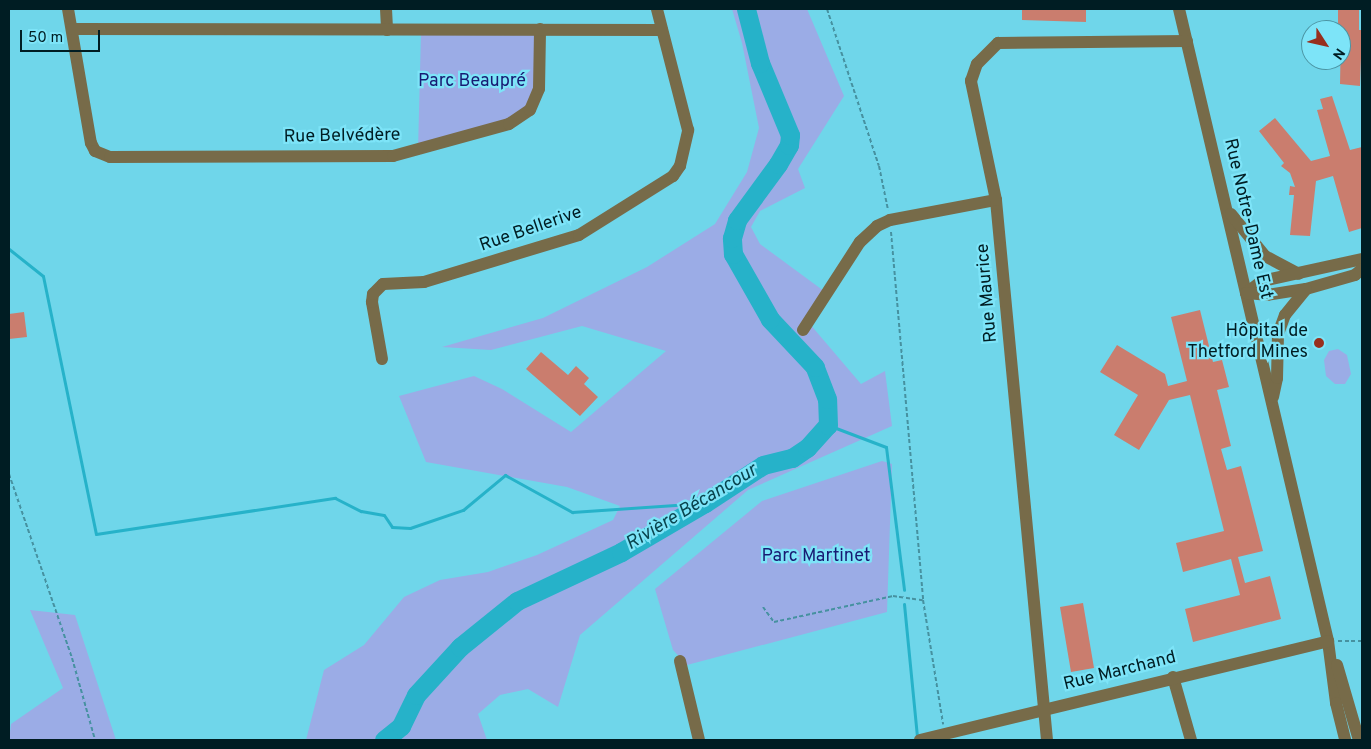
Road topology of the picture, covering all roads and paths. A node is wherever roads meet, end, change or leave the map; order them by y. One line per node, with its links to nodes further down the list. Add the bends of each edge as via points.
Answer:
1 (68, 9): 7 (street)
2 (386, 9): 8 (street)
3 (657, 9): 9 (street, Rue Bellerive)
4 (827, 9): 13 (path, via 879,166)
5 (1180, 9): 10 (street, Rue Notre-Dame Est)
6 (540, 28): 7 (street, Rue Belvédère, via 539,88 530,110 509,124 393,156 110,157 95,151 91,143); 8 (street); 9 (street)
7 (72, 29): 8 (street)
8 (387, 30)
9 (662, 30): 20 (street, Rue Bellerive, via 688,130 685,154 673,176 579,235 424,282 383,284 373,294 372,302)
10 (1187, 41): 11 (street, Rue Maurice, via 1013,40 998,43 986,52 971,81); 12 (street, Rue Notre-Dame Est)
11 (996, 200): 13 (street); 29 (street, Rue Maurice)
12 (1225, 203): 15 (street, via 1238,225 1265,256); 18 (street, Rue Notre-Dame Est)
13 (890, 220): 19 (street, via 876,226 860,242); 23 (path)
14 (1362, 258): 15 (street)
15 (1299, 274): 18 (street, via 1262,281)
16 (1360, 275): 17 (street)
17 (1306, 289): 18 (street, via 1267,295); 21 (street, via 1285,315 1278,334 1278,378)
18 (1246, 293): 21 (street, Rue Notre-Dame Est)
19 (803, 330)
20 (382, 359)
21 (1273, 399): 25 (street, Rue Notre-Dame Est)
22 (9, 474): 31 (path, via 72,658)
23 (922, 600): 24 (path, via 893,596 774,622); 30 (path)
24 (764, 607)
25 (1328, 641): 26 (path); 28 (street, Rue Marchand); 36 (street, Rue Notre-Dame Est, via 1336,703); 37 (street, Rue Notre-Dame Est)
26 (1362, 641)
27 (680, 661): 32 (street)
28 (1173, 677): 29 (street, Rue Marchand); 35 (street)
29 (1042, 708): 30 (street, Rue Marchand); 34 (street, Rue Maurice)
30 (945, 734): 33 (street, Rue Marchand)
31 (95, 740)
32 (699, 740)
33 (920, 740)
34 (1048, 740)
35 (1191, 740)
36 (1345, 740)
37 (1359, 740)

